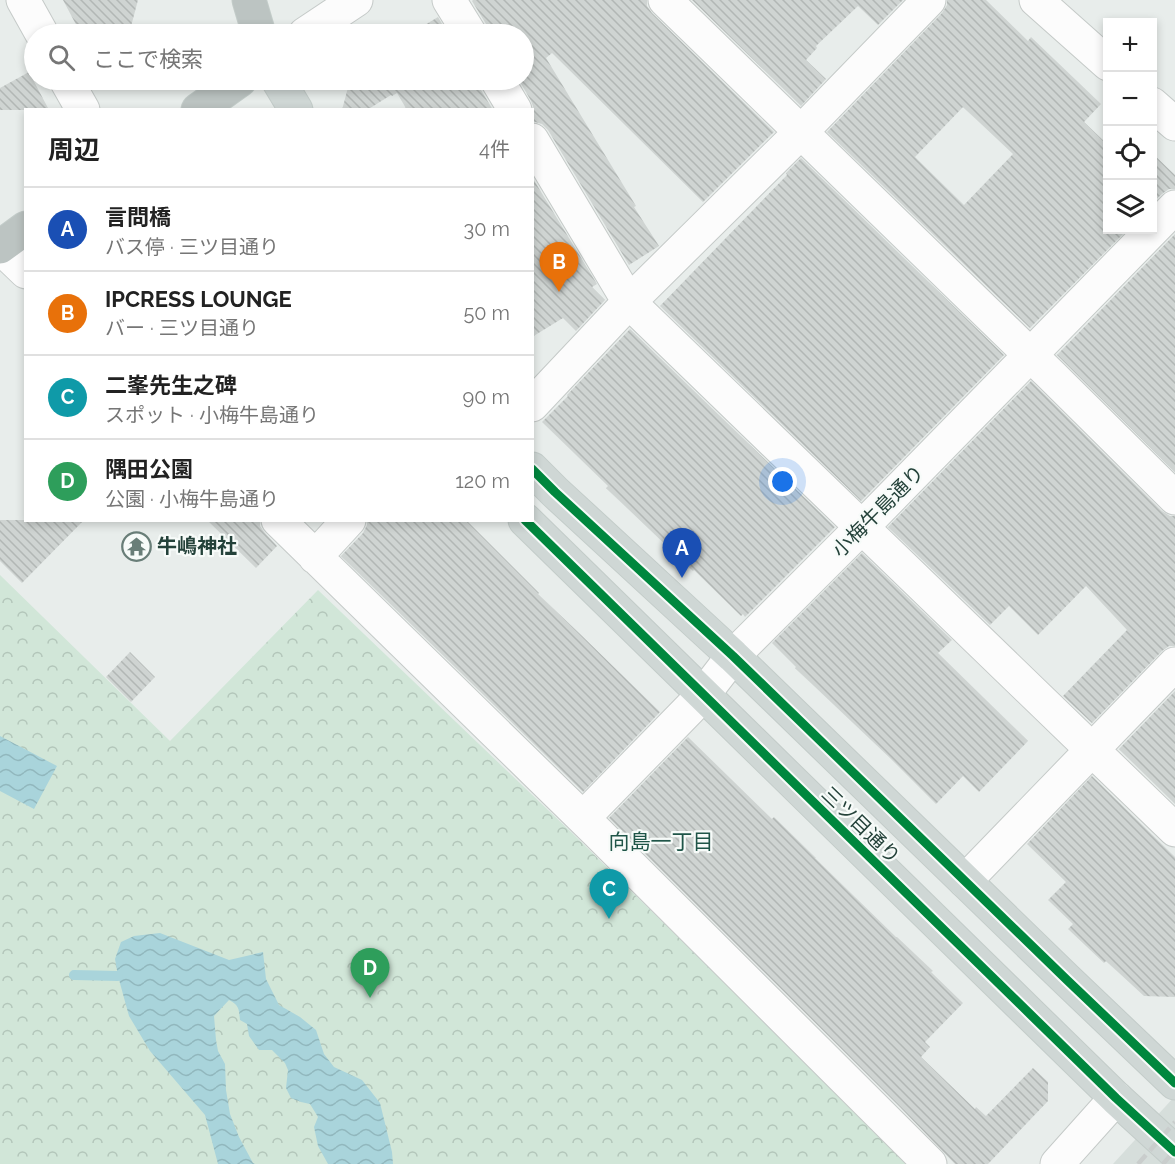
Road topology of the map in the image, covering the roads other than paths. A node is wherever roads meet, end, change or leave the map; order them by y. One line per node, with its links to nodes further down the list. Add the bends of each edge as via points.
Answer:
1 (23, 0): 8 (street)
2 (249, 0): 9 (highway)
3 (356, 0): 10 (street)
4 (450, 0): 11 (street)
5 (665, 0): 25 (street)
6 (929, 0): 25 (street)
7 (1036, 0): 12 (street)
8 (36, 24)
9 (256, 24)
10 (320, 24)
11 (464, 24)
12 (1103, 60)
13 (72, 90): 18 (street)
14 (226, 90): 19 (highway)
15 (267, 90): 20 (main road)
16 (284, 90): 21 (main road)
17 (503, 90): 22 (street)
18 (82, 108)
19 (201, 108)
20 (266, 108)
21 (295, 108)
22 (514, 108)
23 (1157, 108): 24 (street)
24 (1175, 124)
25 (801, 132): 31 (street); 32 (street)
26 (534, 143): 31 (street)
27 (1175, 207): 32 (street, 小梅牛島通り)
28 (24, 229): 29 (highway)
29 (0, 247): 30 (street)
30 (24, 270)
31 (629, 302): 33 (street); 39 (street)
32 (1031, 356): 35 (street); 39 (street, 小梅牛島通り)
33 (534, 403)
34 (534, 471): 41 (main road, 三ツ目通り)
35 (1175, 498)
36 (280, 522): 40 (street)
37 (347, 522): 40 (street)
38 (527, 522): 43 (main road, 三ツ目通り)
39 (862, 527): 41 (street, 小梅牛島通り); 44 (street)
40 (315, 556): 45 (street)
41 (733, 656): 43 (street, 小梅牛島通り); 47 (main road, 三ツ目通り)
42 (1175, 664): 44 (street)
43 (703, 694): 45 (street, 小梅牛島通り); 49 (main road, 三ツ目通り)
44 (1092, 750): 46 (street); 47 (street)
45 (583, 818): 51 (street)
46 (1175, 830)
47 (965, 881): 48 (main road, 三ツ目通り)
48 (1173, 1076)
49 (1116, 1098): 50 (main road, 三ツ目通り); 52 (street)
50 (1175, 1152)
51 (930, 1164)
52 (1057, 1164)

